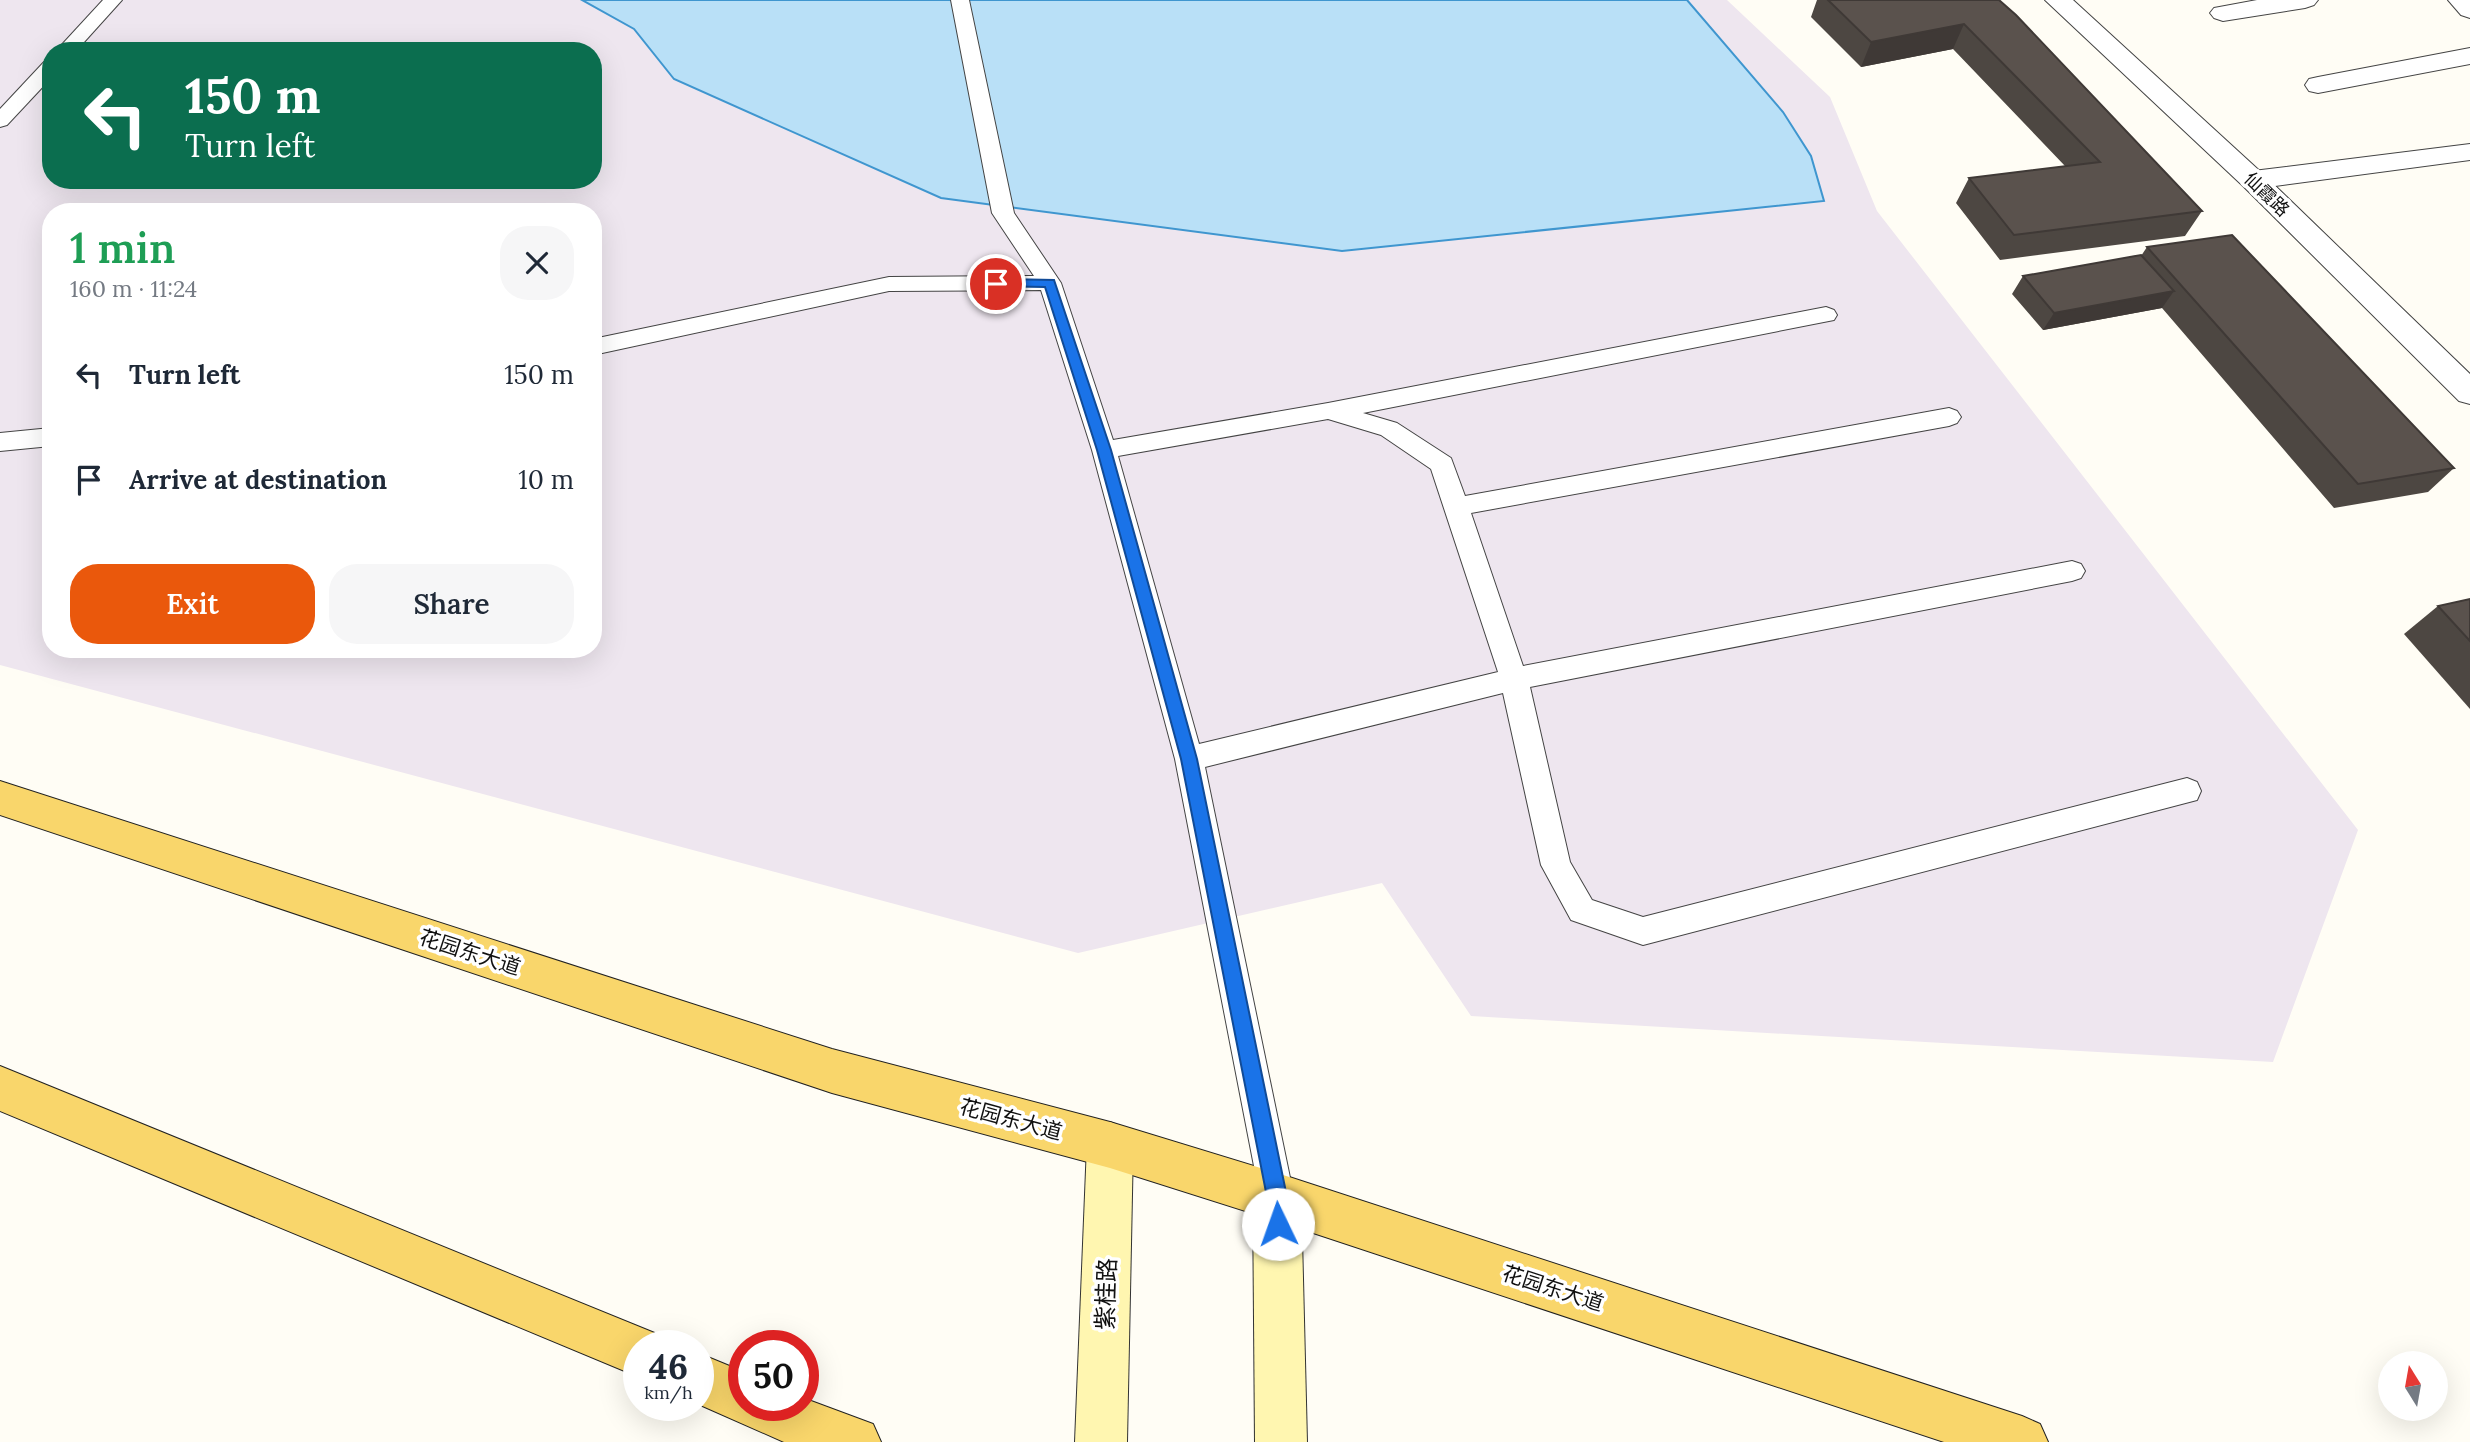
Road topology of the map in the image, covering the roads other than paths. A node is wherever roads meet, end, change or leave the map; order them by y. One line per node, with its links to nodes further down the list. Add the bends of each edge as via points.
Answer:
1 (113, 0): 8 (lane)
2 (960, 0): 17 (lane, via 1003,213)
3 (2058, 0): 16 (street, 仙霞路)
4 (2305, 0): 7 (street)
5 (2461, 0): 6 (street)
6 (2470, 10)
7 (2223, 13)
8 (73, 42)
9 (2470, 56): 11 (street)
10 (42, 75): 13 (lane)
11 (2318, 85)
12 (0, 92): 13 (lane)
13 (26, 92): 14 (lane)
14 (0, 121)
15 (2470, 152): 16 (street)
16 (2253, 180): 20 (street, 仙霞路)
17 (1050, 283): 19 (lane, via 889,284); 25 (lane)
18 (1826, 315): 21 (lane)
19 (602, 344)
20 (2470, 393)
21 (1328, 411): 25 (lane); 26 (lane, via 1389,429 1442,464)
22 (1949, 417): 26 (lane)
23 (42, 439): 24 (lane)
24 (0, 442)
25 (1104, 450): 29 (lane)
26 (1455, 507): 28 (lane)
27 (2072, 571): 28 (lane)
28 (1514, 680): 29 (lane); 30 (lane, via 1556,865 1582,910 1643,931)
29 (1189, 759): 34 (lane)
30 (2187, 791)
31 (0, 798): 33 (main road, 花园东大道, via 832,1071)
32 (0, 1088): 35 (main road)
33 (1110, 1146): 34 (main road, 花园东大道); 38 (main road, 紫桂路)
34 (1277, 1197): 39 (main road); 40 (main road, 花园东大道)
35 (623, 1345)
36 (796, 1421): 37 (main road)
37 (855, 1442)
38 (1101, 1442)
39 (1281, 1442)
40 (2022, 1442)

